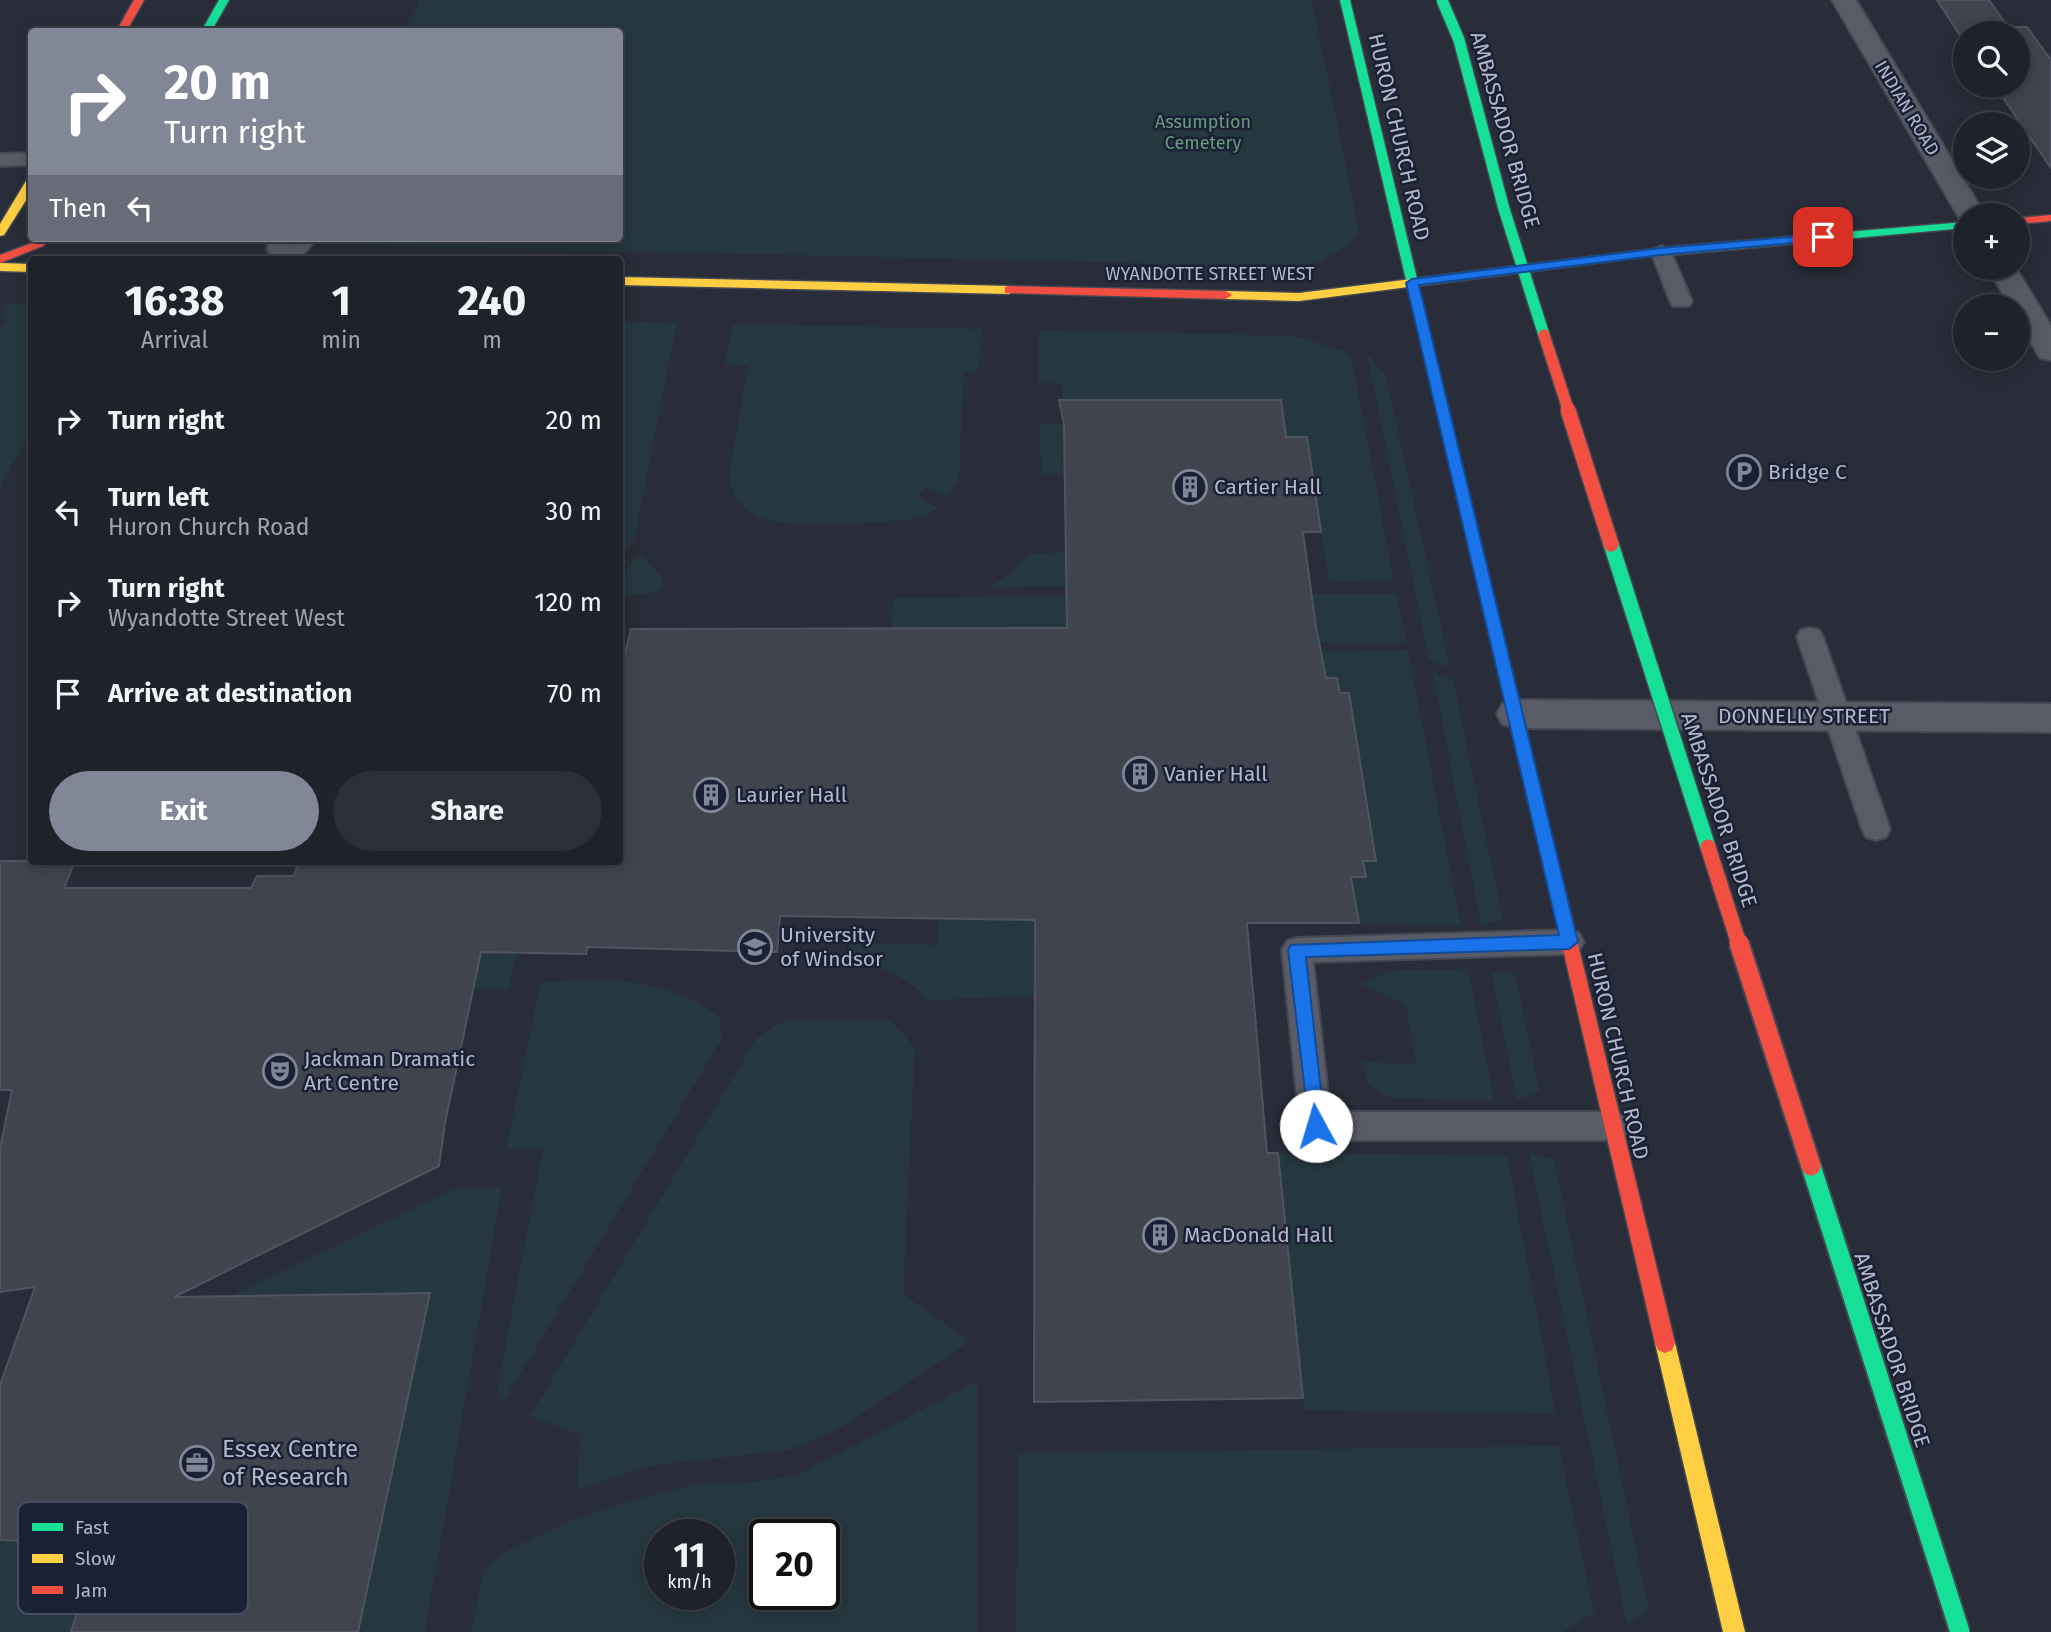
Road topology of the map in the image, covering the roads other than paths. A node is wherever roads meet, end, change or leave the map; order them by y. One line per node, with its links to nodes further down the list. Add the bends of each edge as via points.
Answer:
1 (139, 0): 6 (main road)
2 (224, 0): 7 (main road)
3 (1345, 0): 25 (main road, HURON CHURCH ROAD)
4 (1442, 0): 36 (main road, AMBASSADOR BRIDGE, bridge, via 1459,40 1504,209)
5 (1844, 0): 11 (street, INDIAN ROAD)
6 (123, 28)
7 (208, 28)
8 (28, 159): 9 (lane)
9 (0, 160)
10 (28, 187): 15 (main road)
11 (1964, 203)
12 (2051, 218): 13 (main road)
13 (2030, 220)
14 (1953, 226): 19 (main road, WYANDOTTE STREET WEST)
15 (0, 233)
16 (41, 242): 20 (main road)
17 (303, 242): 18 (lane, via 300,249)
18 (283, 251)
19 (1661, 251): 25 (main road, WYANDOTTE STREET WEST); 26 (lane)
20 (0, 259)
21 (0, 267): 22 (main road)
22 (28, 268)
23 (2009, 280): 27 (street)
24 (623, 281): 25 (main road, WYANDOTTE STREET WEST, via 1299,297)
25 (1412, 283): 29 (main road, HURON CHURCH ROAD)
26 (1681, 301)
27 (2051, 351)
28 (1810, 637): 30 (lane)
29 (1515, 714): 30 (street, DONNELLY STREET); 33 (main road, HURON CHURCH ROAD)
30 (1838, 717): 31 (street, DONNELLY STREET); 32 (lane)
31 (2051, 718)
32 (1876, 829)
33 (1569, 942): 34 (main road, HURON CHURCH ROAD); 34 (lane, via 1297,950 1316,1126)
34 (1613, 1126): 35 (main road, HURON CHURCH ROAD)
35 (1734, 1632)
36 (1960, 1632)

